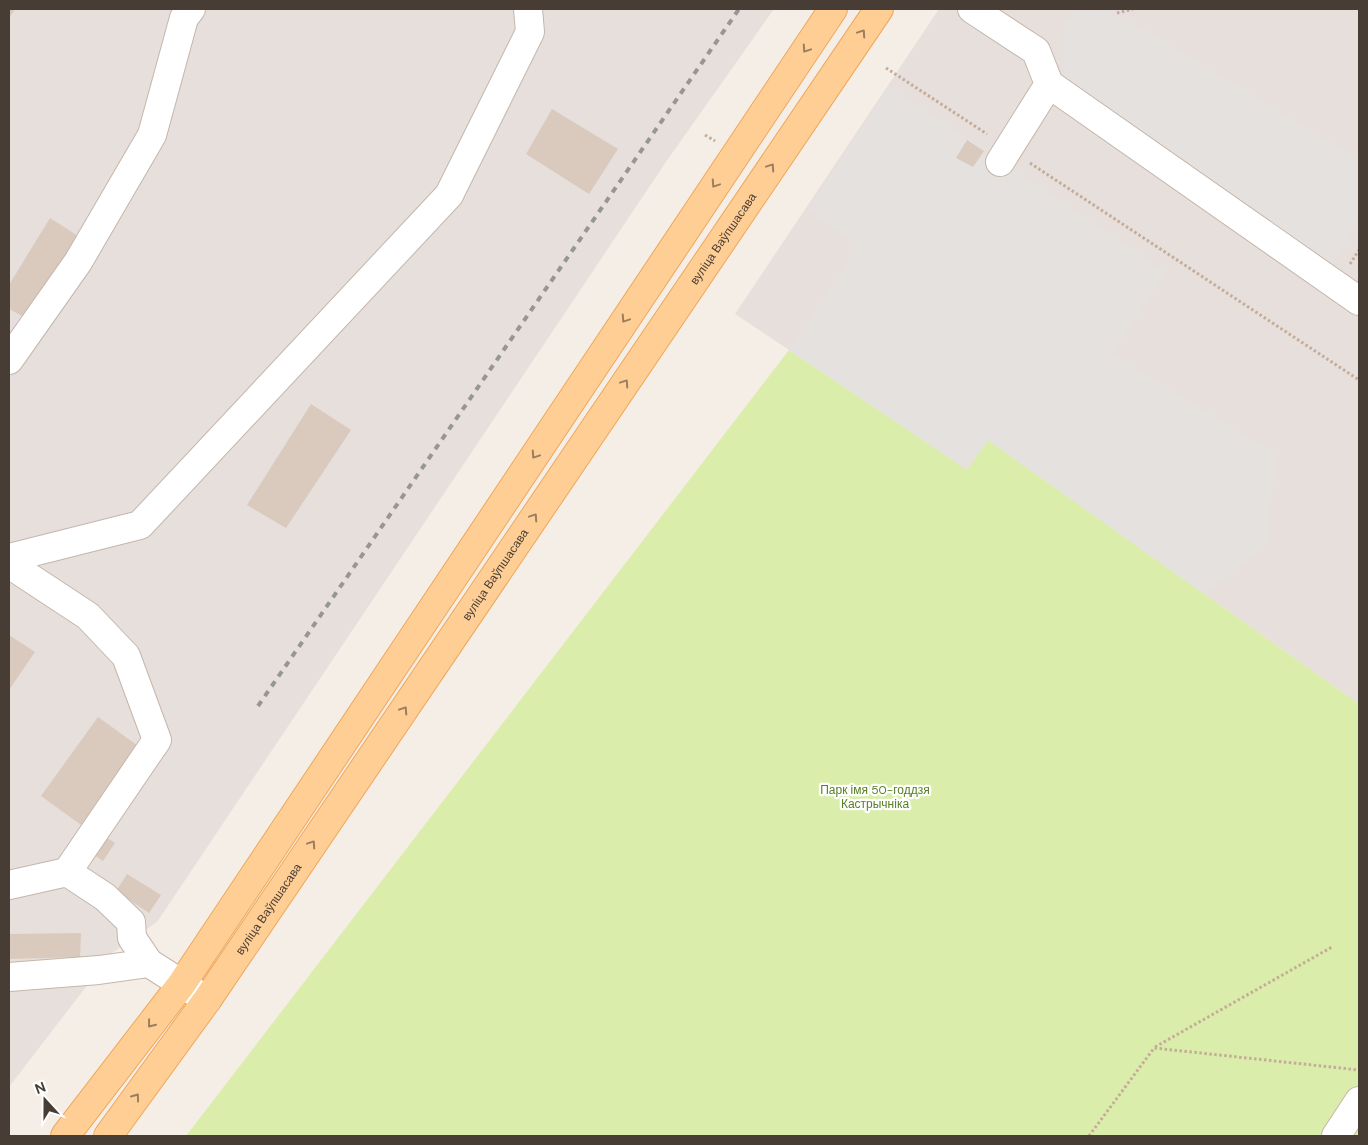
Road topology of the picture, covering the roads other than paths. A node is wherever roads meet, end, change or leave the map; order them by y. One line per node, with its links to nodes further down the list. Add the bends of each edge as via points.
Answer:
1 (528, 9): 10 (lane, via 530,32 449,194 140,525)
2 (833, 9): 16 (main road, one-way to 16)
3 (879, 9): 17 (main road, вуліца Ваўпшасава, one-way to 3)
4 (972, 9): 6 (lane, via 1036,51)
5 (182, 12): 9 (lane, via 152,135 78,262)
6 (1049, 84): 7 (lane); 8 (lane)
7 (1007, 145)
8 (1359, 300)
9 (9, 360)
10 (9, 558)
11 (9, 564): 12 (lane, via 88,616 126,656 157,740)
12 (67, 872): 13 (lane); 14 (lane, via 105,897 131,922 132,938)
13 (9, 885)
14 (149, 963): 15 (lane); 16 (lane)
15 (9, 977)
16 (181, 985): 17 (lane); 19 (main road, one-way to 19)
17 (206, 1000): 20 (main road, вуліца Ваўпшасава, one-way to 17)
18 (1359, 1101): 21 (lane)
19 (65, 1136)
20 (108, 1136)
21 (1336, 1136)

